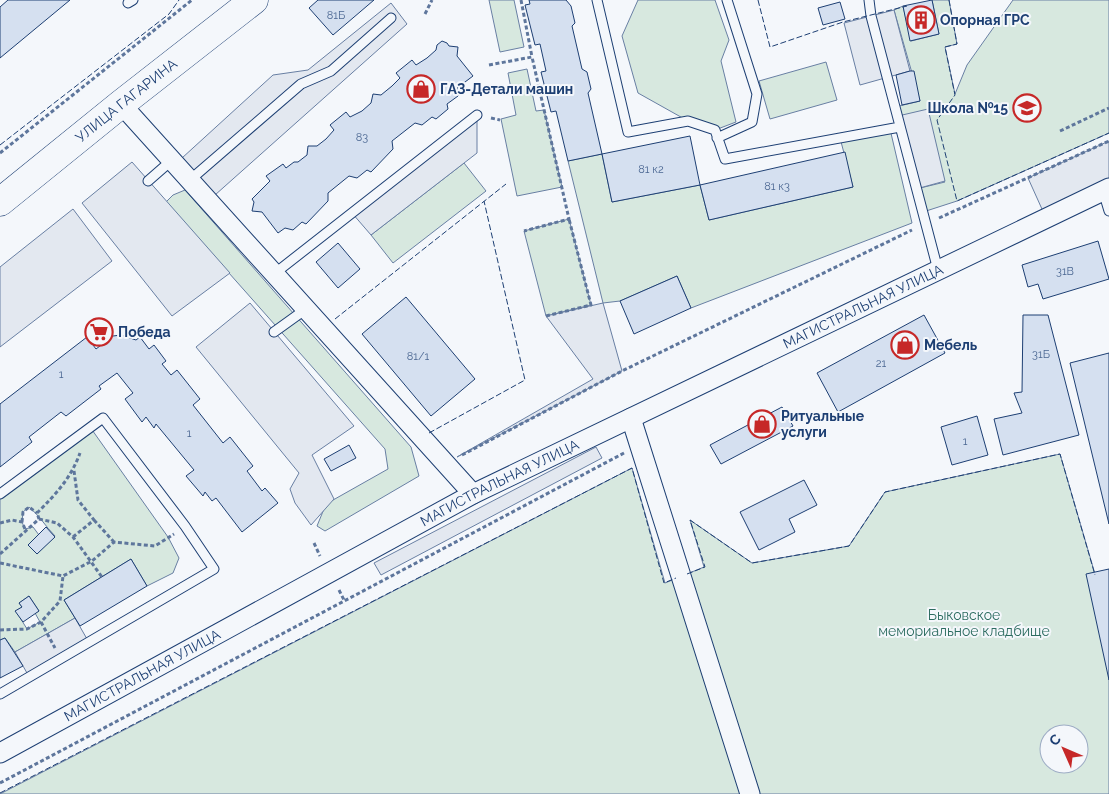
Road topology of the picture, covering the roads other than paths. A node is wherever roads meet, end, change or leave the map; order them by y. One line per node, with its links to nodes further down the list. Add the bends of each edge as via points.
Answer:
1 (597, 0): 9 (lane, via 628,132 688,121 715,130)
2 (727, 0): 9 (lane, via 757,94 752,122)
3 (869, 0): 8 (lane)
4 (240, 7): 6 (main road, УЛИЦА ГАГАРИНА)
5 (391, 18): 11 (lane, via 331,71 301,84)
6 (121, 104): 10 (street); 14 (main road, УЛИЦА ГАГАРИНА)
7 (477, 115): 17 (lane)
8 (900, 127): 9 (lane, via 725,160); 16 (lane)
9 (717, 138)
10 (172, 160): 11 (street); 12 (lane)
11 (190, 180): 17 (street)
12 (148, 181)
13 (1106, 190): 15 (lane); 16 (street, МАГИСТРАЛЬНАЯ УЛИЦА)
14 (0, 202)
15 (1109, 211)
16 (938, 270): 20 (street, МАГИСТРАЛЬНАЯ УЛИЦА)
17 (274, 274): 18 (street)
18 (306, 309): 19 (lane); 22 (street)
19 (274, 332)
20 (631, 418): 22 (street, МАГИСТРАЛЬНАЯ УЛИЦА); 25 (street)
21 (0, 494): 23 (lane, via 103,418 214,569)
22 (473, 494): 24 (street, МАГИСТРАЛЬНАЯ УЛИЦА)
23 (0, 694)
24 (0, 753)
25 (750, 794)

